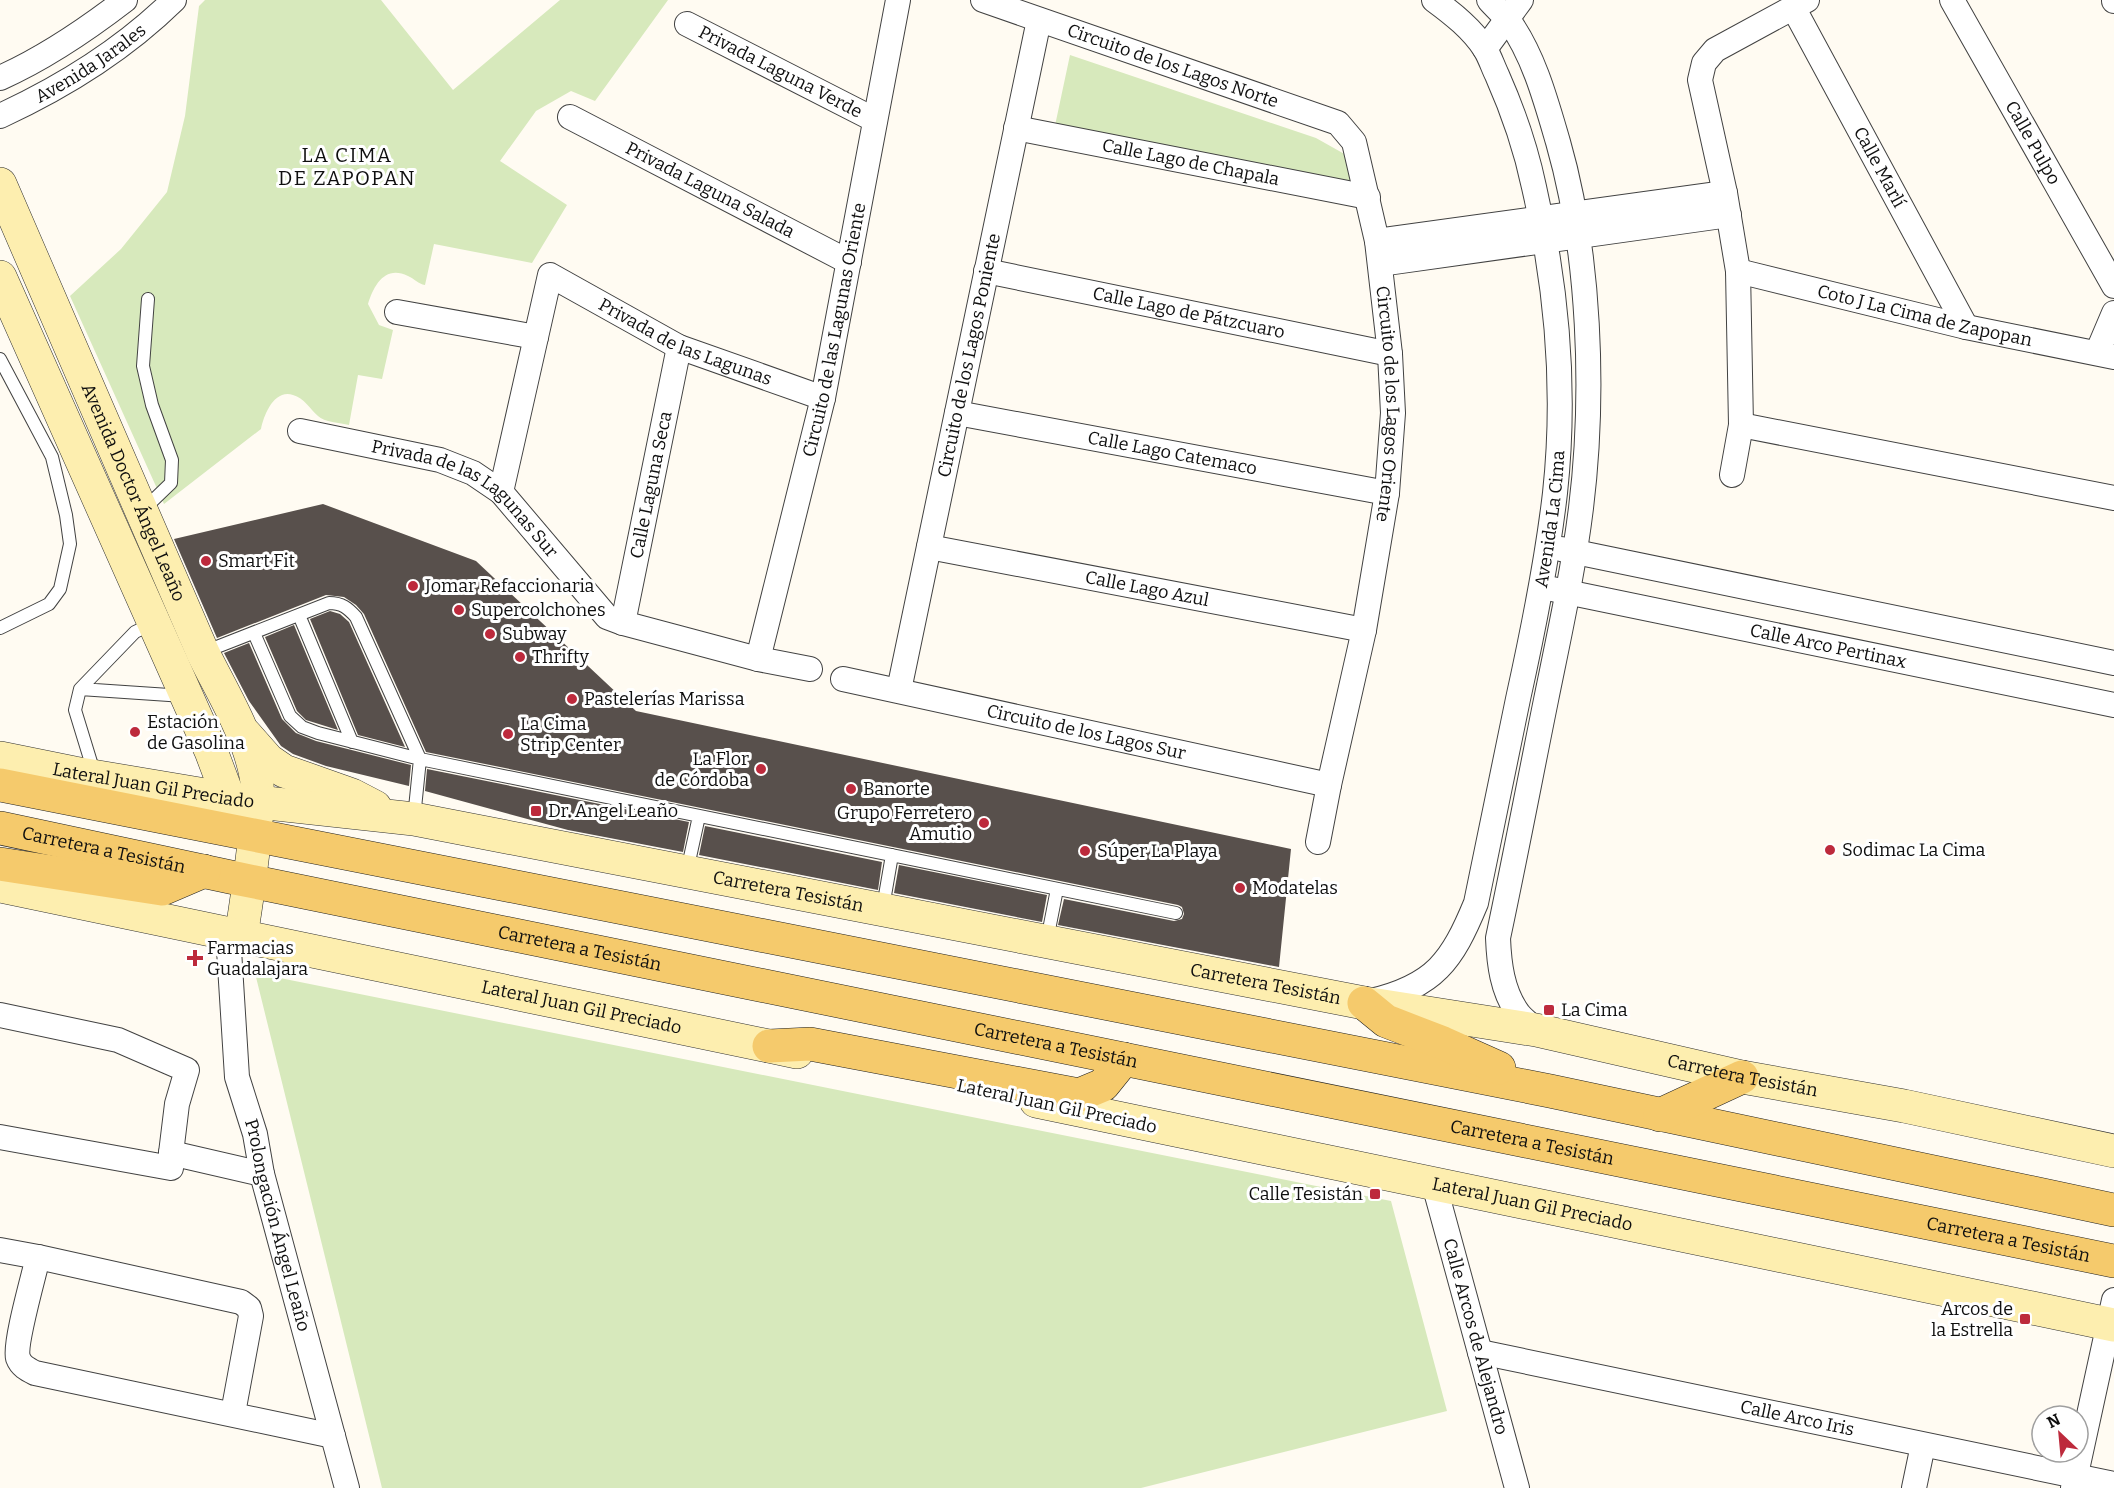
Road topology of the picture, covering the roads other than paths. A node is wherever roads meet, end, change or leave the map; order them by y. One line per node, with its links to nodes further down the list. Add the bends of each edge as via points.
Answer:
1 (125, 0): 13 (street, Avenida Jarales, via 63,44)
2 (174, 0): 14 (street, Avenida Jarales, via 148,24 81,72 44,96)
3 (898, 0): 16 (street, Circuito de las Lagunas Oriente)
4 (984, 0): 10 (street, Circuito de los Lagos Norte)
5 (1434, 0): 12 (street, Avenida La Cima)
6 (1521, 0): 9 (street)
7 (1952, 0): 31 (street, Calle Pulpo)
8 (1800, 3): 21 (street, via 1715,50 1704,63 1700,80); 35 (street, Calle Marlí)
9 (1496, 6): 12 (street); 22 (street, Avenida La Cima, via 1522,43 1547,106 1569,181)
10 (1039, 20): 17 (street, Circuito de los Lagos Poniente); 18 (street, Circuito de los Lagos Norte, via 1338,123)
11 (687, 24): 16 (street, Privada Laguna Verde)
12 (1477, 40): 23 (street, Avenida La Cima, via 1502,87 1521,136)
13 (0, 78)
14 (0, 116)
15 (570, 117): 26 (street, Privada Laguna Salada)
16 (875, 120): 26 (street, Circuito de las Lagunas Oriente)
17 (1016, 128): 20 (street, Calle Lago de Chapala); 28 (street, Circuito de los Lagos Poniente)
18 (1354, 142): 20 (street, Circuito de los Lagos Oriente)
19 (0, 184): 49 (main road, Avenida Doctor Ángel Leaño)
20 (1368, 196): 25 (street, Circuito de los Lagos Oriente)
21 (1727, 204): 22 (street); 29 (street)
22 (1576, 225): 23 (street); 53 (street, Avenida La Cima, via 1588,382 1586,459)
23 (1543, 230): 24 (street); 51 (street, Avenida La Cima, via 1559,369 1555,492)
24 (1490, 237): 25 (street); 27 (street)
25 (1377, 241): 27 (street, Circuito de los Lagos Oriente)
26 (849, 261): 41 (street, Circuito de las Lagunas Oriente)
27 (1380, 264): 38 (street, Circuito de los Lagos Oriente)
28 (986, 271): 38 (street, Calle Lago de Pátzcuaro); 42 (street, Circuito de los Lagos Poniente)
29 (1738, 271): 35 (street, Coto J La Cima de Zapopan); 43 (street)
30 (0, 277): 50 (main road, Avenida Doctor Ángel Leaño)
31 (2114, 286)
32 (148, 299): 49 (lane, via 143,366 172,460 171,483)
33 (397, 312): 36 (street)
34 (2114, 313): 39 (street)
35 (1966, 327): 39 (street, Coto J La Cima de Zapopan)
36 (536, 337): 37 (street, Privada de las Lagunas, via 550,275); 46 (street)
37 (679, 347): 41 (street, Privada de las Lagunas); 58 (street, Calle Laguna Seca)
38 (1390, 354): 47 (street, Circuito de los Lagos Oriente, via 1393,413)
39 (2106, 355)
40 (0, 359): 59 (lane, via 52,457 70,544 60,589 49,604)
41 (824, 398): 63 (street, Circuito de las Lagunas Oriente)
42 (957, 413): 47 (street, Calle Lago Catemaco); 52 (street, Circuito de los Lagos Poniente)
43 (1741, 425): 45 (street); 48 (street)
44 (300, 431): 46 (street, Privada de las Lagunas Sur, via 440,460 473,473)
45 (1732, 475)
46 (501, 492): 58 (street, Privada de las Lagunas Sur, via 607,617)
47 (1387, 493): 60 (street, Circuito de los Lagos Oriente)
48 (2114, 498)
49 (144, 518): 50 (main road); 57 (main road, Avenida Doctor Ángel Leaño)
50 (118, 539): 57 (main road, Avenida Doctor Ángel Leaño)
51 (1547, 546): 53 (street); 54 (street, Avenida La Cima)
52 (929, 547): 60 (street, Calle Lago Azul); 68 (street, Circuito de los Lagos Poniente)
53 (1575, 552): 55 (street, Avenida La Cima); 64 (street)
54 (1541, 587): 55 (street, Calle Arco Pertinax); 86 (street, Avenida La Cima)
55 (1568, 592): 70 (street, Calle Arco Pertinax); 89 (street, Avenida La Cima)
56 (299, 615): 61 (lane); 72 (lane); 74 (lane, via 329,603 340,603 357,617)
57 (170, 617): 62 (main road, Avenida Doctor Ángel Leaño); 67 (lane, via 135,632); 69 (main road, Avenida Doctor Ángel Leaño)
58 (623, 623): 63 (street, Privada de las Lagunas Sur)
59 (0, 628)
60 (1364, 630): 77 (street, Circuito de los Lagos Oriente)
61 (254, 633): 62 (lane); 72 (lane, via 290,716 302,727)
62 (203, 653): 71 (main road, Avenida Doctor Ángel Leaño)
63 (758, 659): 65 (street, Privada de las Lagunas Sur)
64 (2114, 663)
65 (810, 669)
66 (843, 679): 68 (street, Circuito de los Lagos Sur)
67 (80, 689): 69 (lane); 75 (lane, via 75,710)
68 (899, 690): 77 (street, Circuito de los Lagos Sur)
69 (185, 696): 78 (main road, Avenida Doctor Ángel Leaño, via 211,751)
70 (2114, 705)
71 (239, 727): 78 (main road, Avenida Doctor Ángel Leaño, via 256,778); 80 (main road, via 268,760 284,771)
72 (352, 742): 74 (lane)
73 (0, 758): 75 (main road, Lateral Juan Gil Preciado)
74 (420, 759): 79 (lane); 80 (lane)
75 (95, 776): 78 (main road, Lateral Juan Gil Preciado)
76 (0, 785): 82 (main road)
77 (1329, 785): 83 (street, Circuito de los Lagos Oriente)
78 (243, 801): 80 (main road, Lateral Juan Gil Preciado); 82 (main road, Prolongación Ángel Leaño)
79 (699, 816): 84 (lane); 88 (lane)
80 (405, 818): 88 (main road, Carretera Tesistán)
81 (0, 828): 87 (main road, Carretera a Tesistán)
82 (245, 834): 90 (main road, Prolongación Ángel Leaño); 103 (main road)
83 (1318, 842)
84 (892, 855): 92 (lane); 93 (lane)
85 (0, 864): 87 (main road, via 162,889)
86 (1483, 868): 89 (street); 97 (street, Avenida La Cima, via 1476,903 1456,947 1439,970 1412,988)
87 (204, 871): 90 (main road, Carretera a Tesistán)
88 (687, 872): 93 (main road, Carretera Tesistán)
89 (1512, 872): 99 (street, Avenida La Cima, via 1498,938 1499,961 1518,1013)
90 (243, 879): 96 (main road, Prolongación Ángel Leaño); 101 (main road, Carretera a Tesistán)
91 (0, 886): 96 (main road, Lateral Juan Gil Preciado)
92 (1057, 889): 94 (lane); 95 (lane)
93 (883, 909): 95 (main road, Carretera Tesistán)
94 (1176, 913)
95 (1047, 941): 97 (main road, Carretera Tesistán)
96 (232, 943): 100 (main road, Lateral Juan Gil Preciado); 108 (street, Prolongación Ángel Leaño, via 237,1077 255,1134)
97 (1364, 1003): 99 (main road, Carretera Tesistán); 103 (main road, via 1386,1021)
98 (0, 1015): 107 (street, via 118,1040 187,1070 177,1104)
99 (1536, 1030): 102 (main road, Carretera Tesistán)
100 (769, 1046): 101 (main road, via 810,1044 1079,1095 1103,1085); 109 (main road, Lateral Juan Gil Preciado)
101 (1124, 1059): 113 (main road, Carretera a Tesistán)
102 (1742, 1077): 104 (main road); 106 (main road, Carretera Tesistán)
103 (1550, 1091): 104 (main road)
104 (1660, 1115): 110 (main road)
105 (0, 1137): 107 (street, via 171,1168)
106 (2112, 1147)
107 (171, 1154): 108 (street)
108 (262, 1174): 117 (street, Prolongación Ángel Leaño)
109 (1434, 1184): 114 (main road, Lateral Juan Gil Preciado); 115 (street, Calle Arcos de Alejandro)
110 (2114, 1210)
111 (0, 1250): 112 (street)
112 (38, 1257): 116 (street, via 246,1305 251,1316); 116 (street, via 17,1350 22,1365 34,1373)
113 (2114, 1261)
114 (2112, 1316): 119 (street)
115 (1480, 1352): 118 (street, Calle Arco Iris); 122 (street, Calle Arcos de Alejandro)
116 (233, 1413): 117 (street)
117 (333, 1436): 121 (street, Prolongación Ángel Leaño)
118 (1923, 1445): 119 (street, Calle Arco Iris); 123 (street)
119 (2074, 1482): 120 (street, Calle Arco Iris)
120 (2114, 1486)
121 (347, 1488)
122 (1517, 1488)
123 (1914, 1488)

